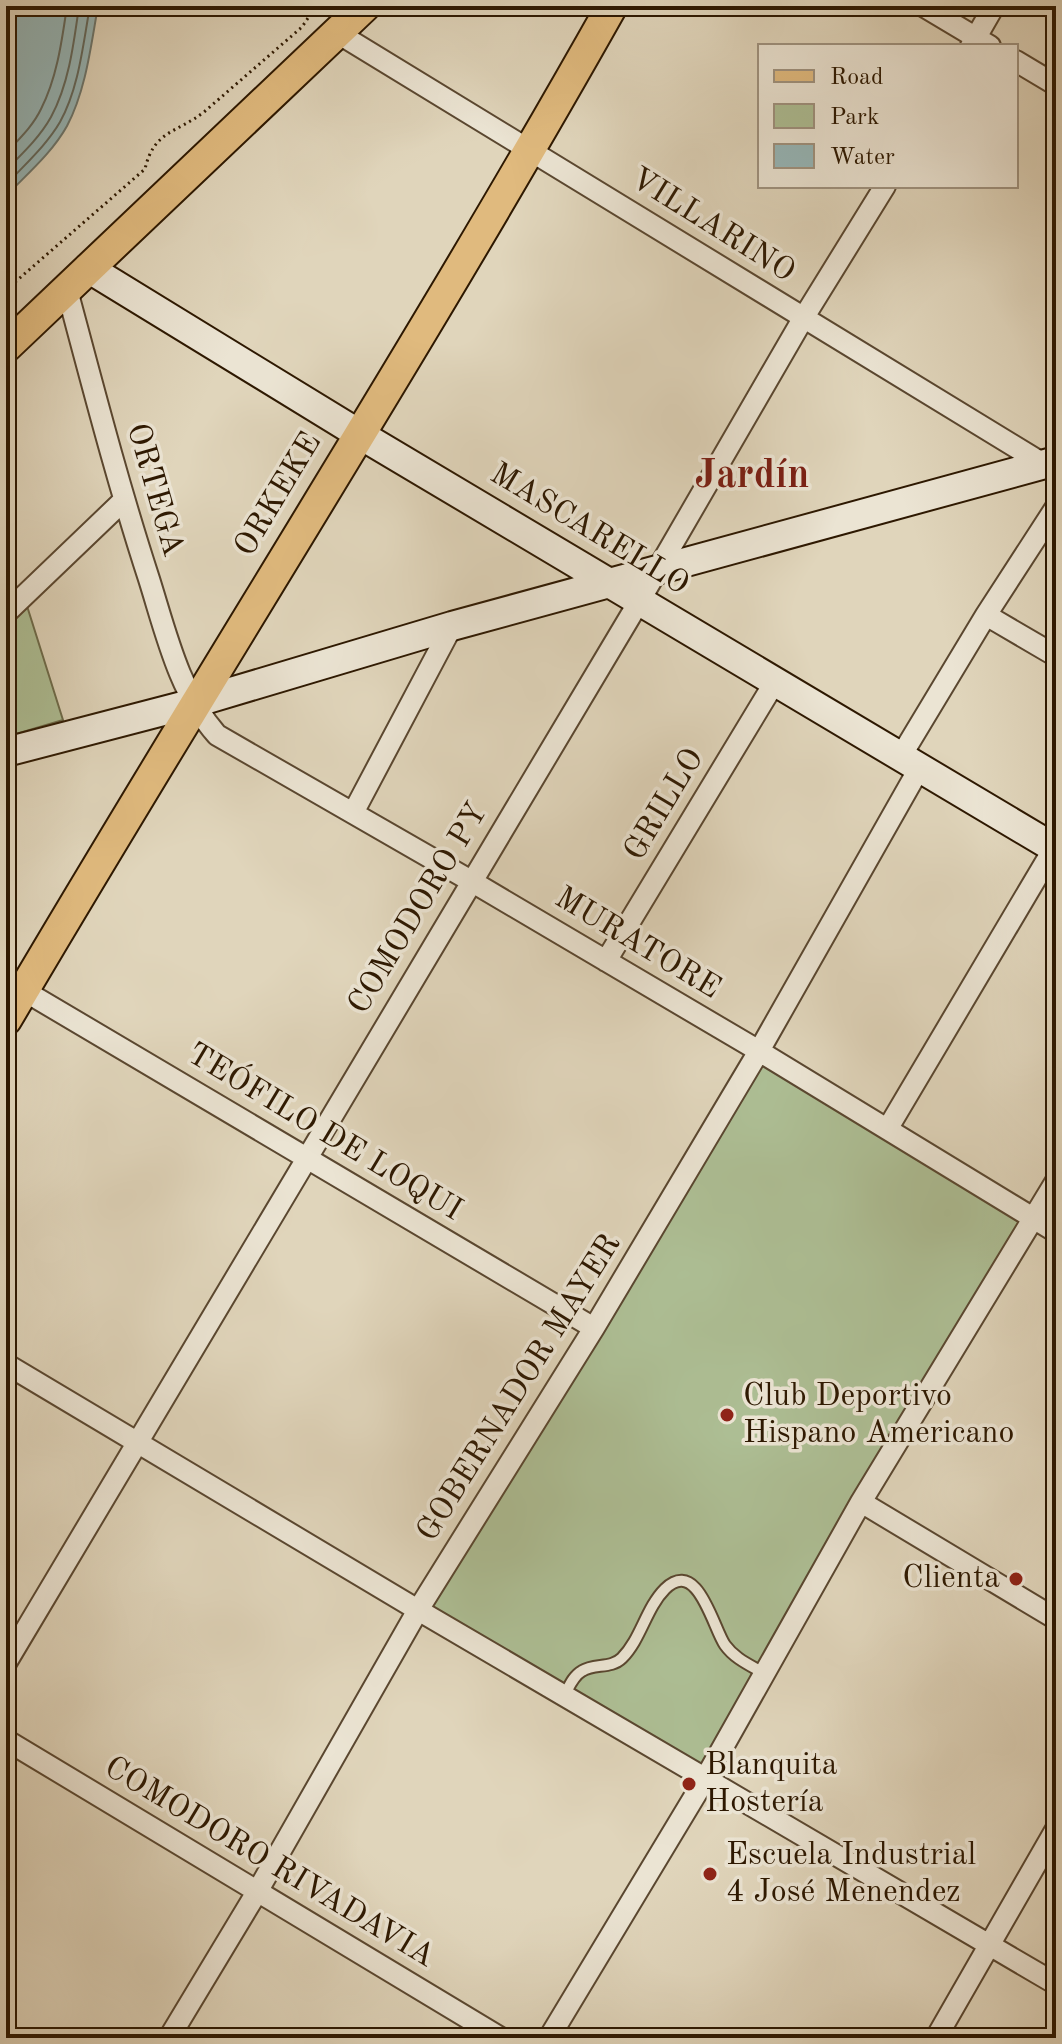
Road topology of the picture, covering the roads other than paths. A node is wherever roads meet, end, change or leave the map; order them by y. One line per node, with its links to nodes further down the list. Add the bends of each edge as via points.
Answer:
1 (365, 6): 5 (main road)
2 (612, 6): 9 (main road, ORKEKE)
3 (923, 6): 6 (street)
4 (994, 6): 6 (street)
5 (336, 32): 9 (street, VILLARINO); 11 (main road)
6 (979, 43)
7 (1018, 62): 8 (street)
8 (1056, 85)
9 (531, 150): 12 (street, VILLARINO); 14 (main road, ORKEKE)
10 (884, 188): 12 (street, COMODORO PY)
11 (78, 279): 13 (main road); 14 (main road, MASCARELLO); 16 (street, ORTEGA)
12 (804, 317): 15 (street, VILLARINO); 18 (street, COMODORO PY)
13 (6, 347)
14 (359, 434): 19 (main road, MASCARELLO); 26 (main road, ORKEKE)
15 (1052, 465): 18 (main road)
16 (124, 500): 21 (street); 26 (street, ORTEGA, via 173,657)
17 (1056, 507): 22 (street, GOBERNADOR MAYER)
18 (656, 572): 19 (main road); 20 (street, COMODORO PY)
19 (612, 583): 20 (main road, MASCARELLO); 23 (main road)
20 (640, 600): 25 (main road, MASCARELLO); 31 (street, COMODORO PY)
21 (6, 613)
22 (986, 615): 24 (street); 28 (street, GOBERNADOR MAYER)
23 (452, 626): 26 (main road); 29 (street)
24 (1056, 656)
25 (776, 680): 28 (main road, MASCARELLO); 32 (street, GRILLO)
26 (194, 703): 27 (main road); 29 (street, MURATORE, via 217,735); 33 (main road, ORKEKE)
27 (6, 752)
28 (910, 761): 30 (main road, MASCARELLO); 35 (street, GOBERNADOR MAYER)
29 (353, 813): 31 (street, MURATORE)
30 (1055, 849): 36 (street)
31 (471, 881): 32 (street, MURATORE); 37 (street, COMODORO PY)
32 (606, 961): 35 (street, MURATORE)
33 (15, 986): 34 (main road, ORKEKE); 37 (street, TEÓFILO DE LOQUI)
34 (6, 1020)
35 (759, 1051): 36 (street, MURATORE); 41 (street, GOBERNADOR MAYER)
36 (888, 1128): 39 (street, MURATORE)
37 (307, 1157): 41 (street, TEÓFILO DE LOQUI); 43 (street, COMODORO PY)
38 (1056, 1181): 39 (street)
39 (1034, 1219): 40 (street, MURATORE); 44 (street)
40 (1056, 1232)
41 (594, 1328): 45 (street, GOBERNADOR MAYER)
42 (6, 1364): 43 (street)
43 (139, 1443): 45 (street); 47 (street, COMODORO PY)
44 (861, 1502): 46 (street); 48 (street)
45 (418, 1610): 49 (street); 53 (street, GOBERNADOR MAYER)
46 (1056, 1619)
47 (6, 1663)
48 (765, 1674): 49 (lane, via 726,1645 705,1598 681,1582 661,1593 621,1659 584,1669); 51 (street)
49 (564, 1696): 51 (street)
50 (6, 1740): 53 (street, COMODORO RIVADAVIA)
51 (705, 1779): 54 (street); 58 (street)
52 (1056, 1829): 54 (street)
53 (257, 1892): 56 (street, GOBERNADOR MAYER); 57 (street, COMODORO RIVADAVIA)
54 (992, 1945): 55 (street); 59 (street)
55 (1056, 1984)
56 (169, 2038)
57 (501, 2038)
58 (549, 2038)
59 (936, 2038)

